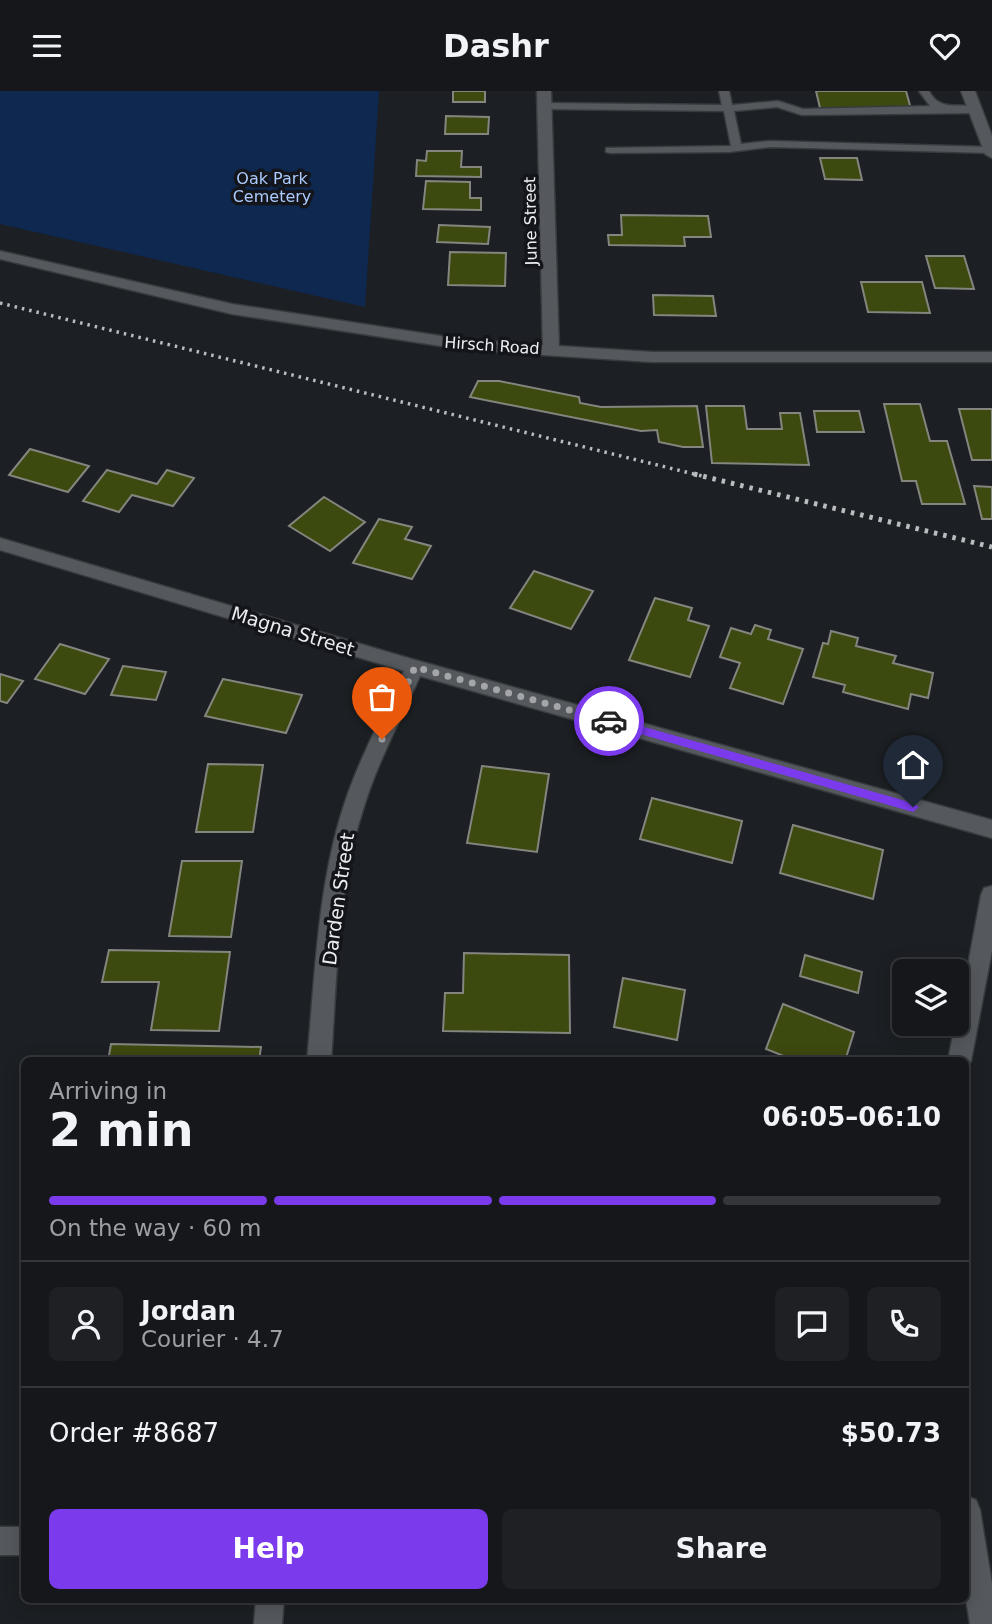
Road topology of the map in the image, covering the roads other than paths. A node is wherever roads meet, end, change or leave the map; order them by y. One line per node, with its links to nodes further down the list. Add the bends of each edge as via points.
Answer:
1 (724, 91): 5 (lane)
2 (924, 91): 6 (lane, via 930,103)
3 (968, 91): 7 (street)
4 (544, 99): 5 (lane); 12 (street, June Street)
5 (728, 108): 6 (lane, via 778,104 802,111); 8 (lane)
6 (944, 109): 7 (lane)
7 (976, 110): 10 (street)
8 (737, 148): 9 (lane); 10 (lane, via 770,144)
9 (610, 150)
10 (991, 152)
11 (0, 255): 12 (street, Hirsch Road, via 232,309 467,345)
12 (551, 350): 13 (street, Hirsch Road, via 652,357)
13 (992, 357)
14 (0, 544): 15 (street, Magna Street)
15 (415, 667): 16 (street, Magna Street); 18 (street, Darden Street, via 370,764 346,834 333,903)
16 (992, 829)
17 (992, 895): 19 (street)
18 (319, 1057)
19 (961, 1057)
20 (0, 1541): 21 (street)
21 (21, 1541)
22 (969, 1551): 25 (street)
23 (270, 1603): 24 (street)
24 (268, 1624)
25 (984, 1624)

